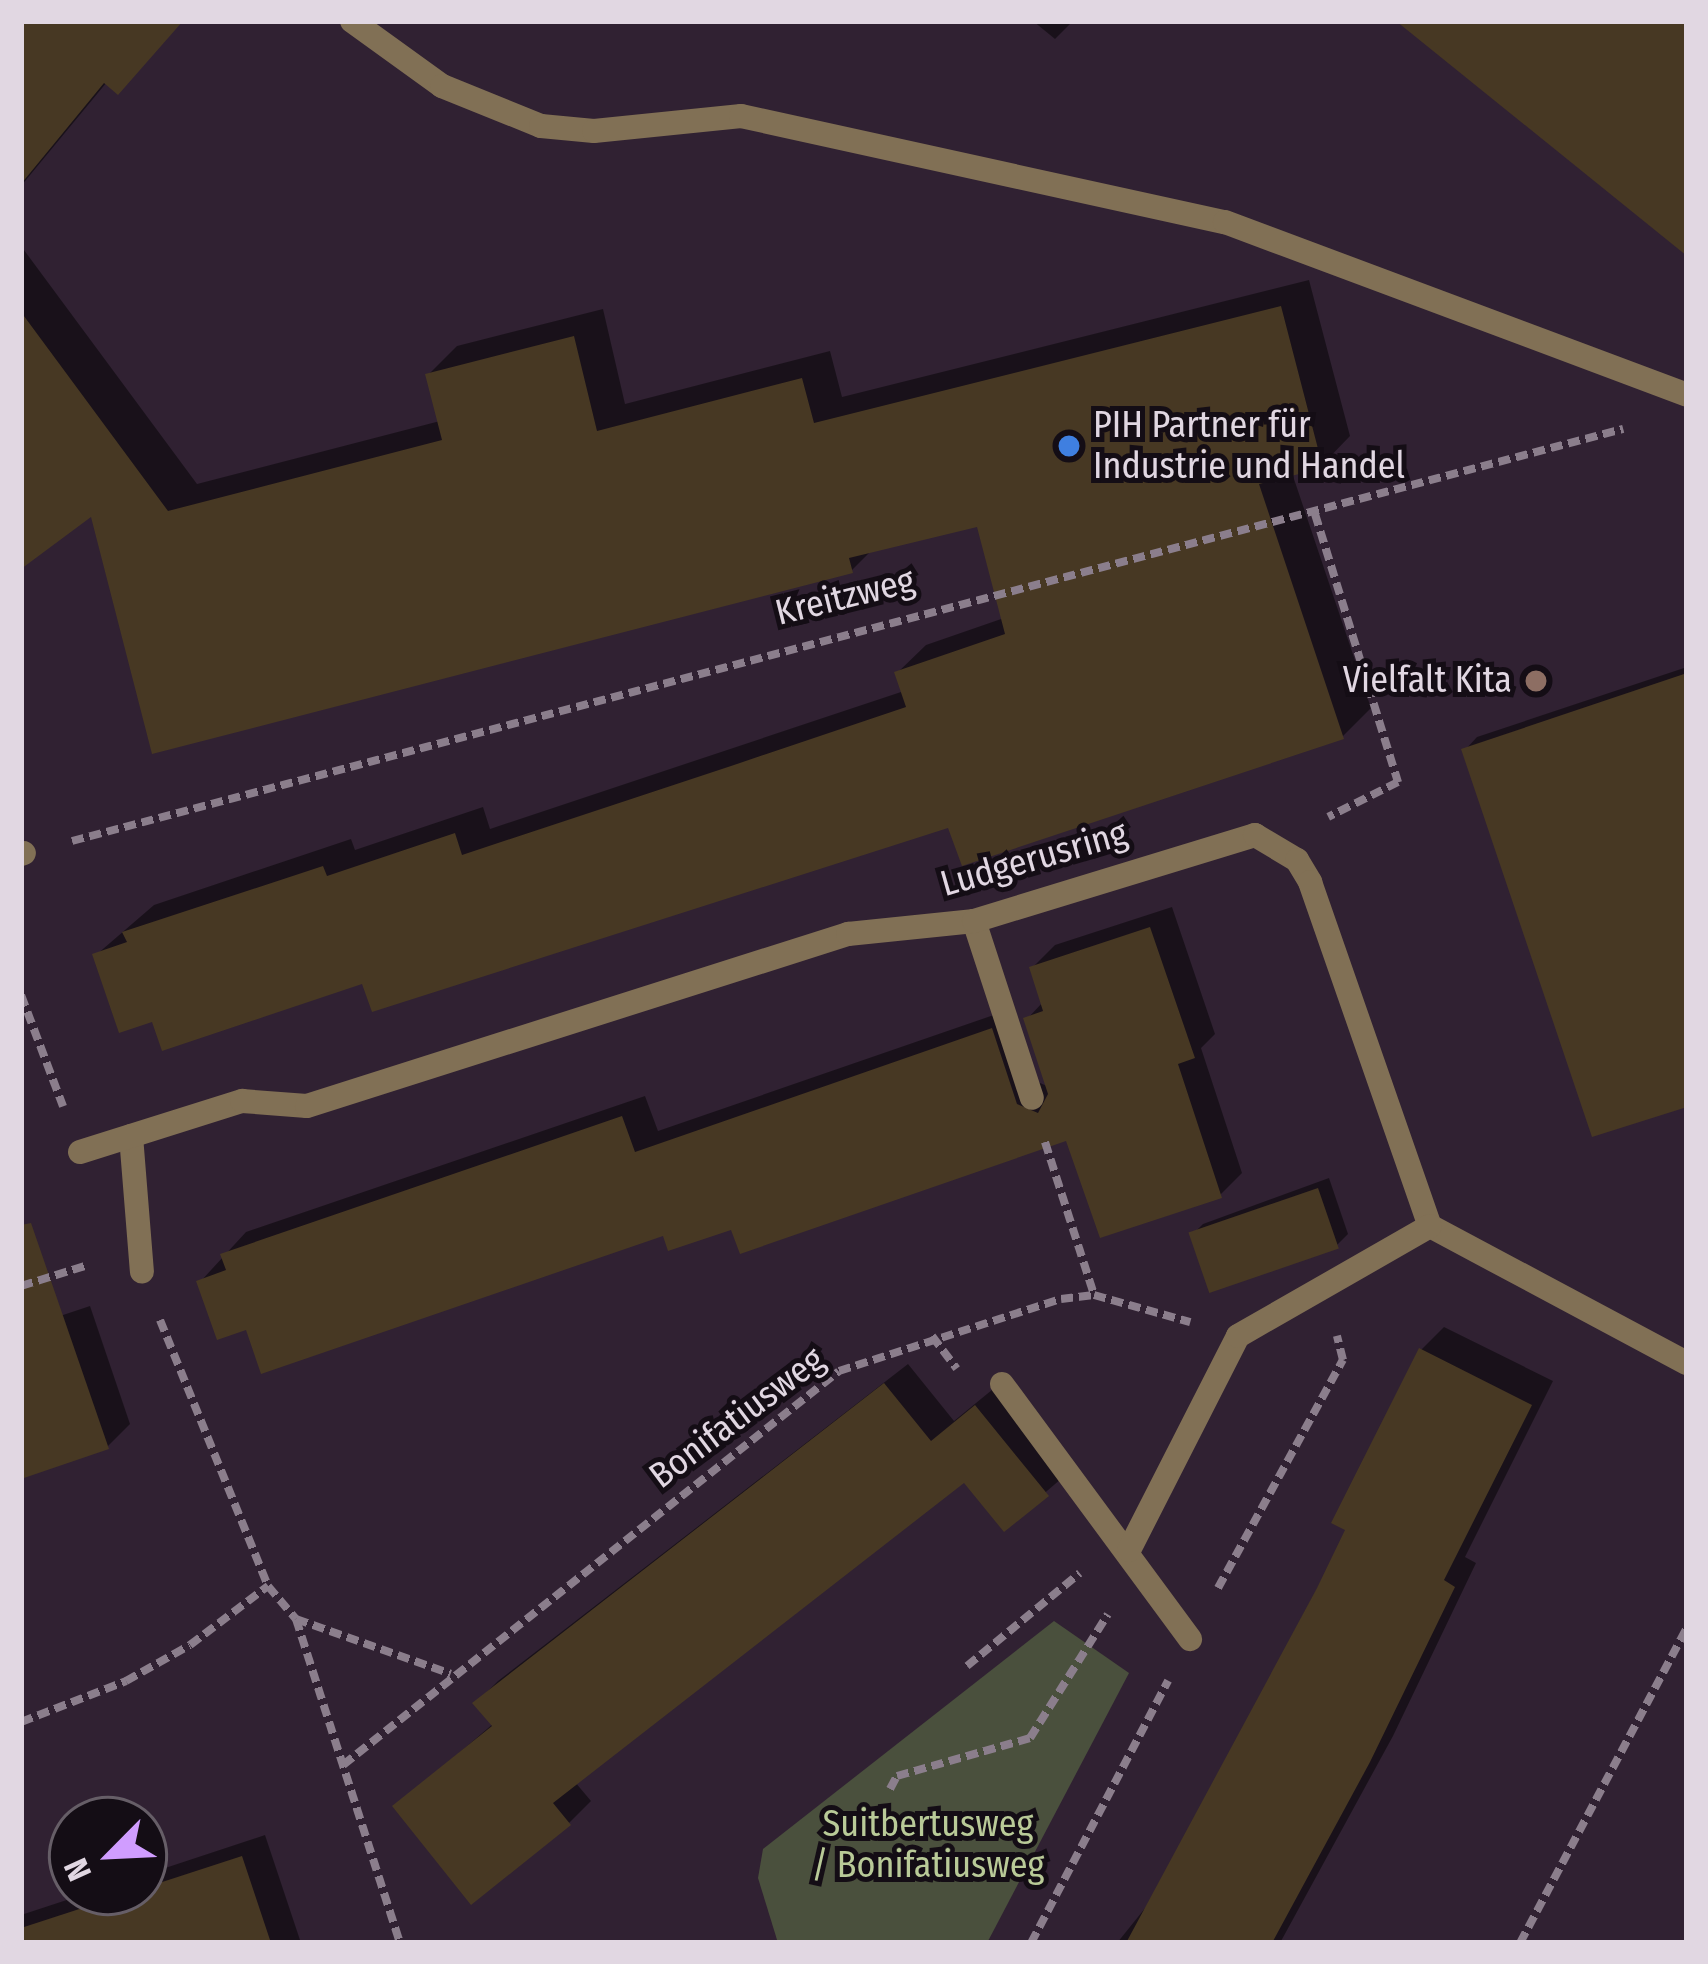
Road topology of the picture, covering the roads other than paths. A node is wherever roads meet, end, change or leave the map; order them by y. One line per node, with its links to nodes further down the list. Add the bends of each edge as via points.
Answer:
1 (352, 21): 2 (street, via 442,86 541,126 594,131 741,116 1225,222)
2 (1687, 395)
3 (974, 921): 4 (street); 5 (street, Ludgerusring, via 848,934 307,1106 242,1101); 7 (street, Ludgerusring, via 1236,835 1274,843 1310,882)
4 (1035, 1109)
5 (131, 1136): 6 (street, Ludgerusring); 8 (street)
6 (80, 1152)
7 (1430, 1226): 9 (street); 11 (street, via 1238,1336)
8 (138, 1261)
9 (1687, 1363)
10 (1002, 1384): 11 (street)
11 (1129, 1550): 12 (street)
12 (1190, 1639)

